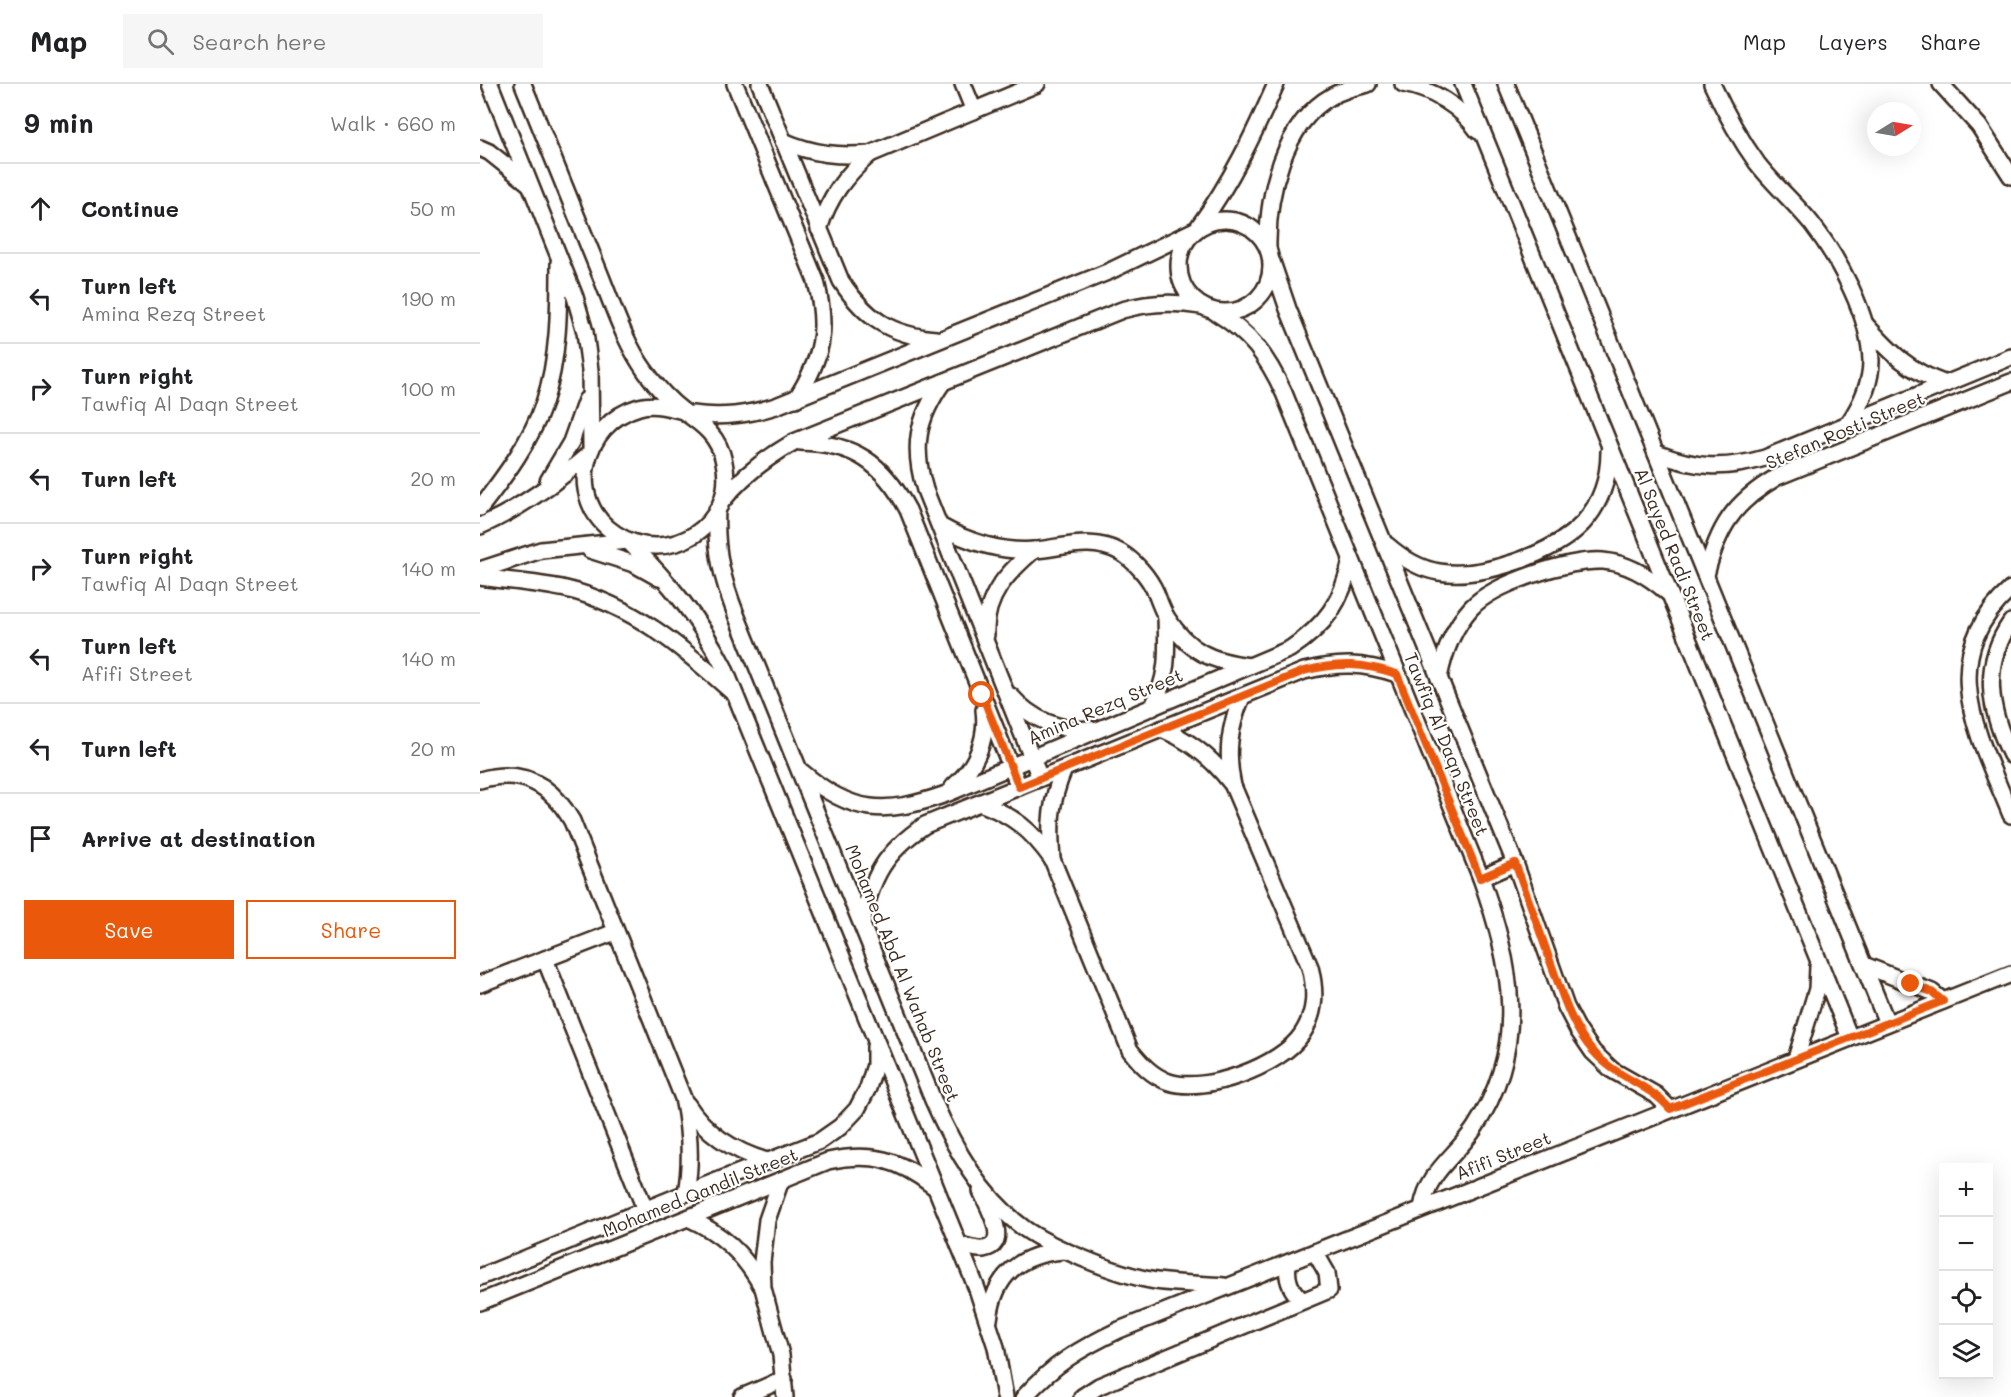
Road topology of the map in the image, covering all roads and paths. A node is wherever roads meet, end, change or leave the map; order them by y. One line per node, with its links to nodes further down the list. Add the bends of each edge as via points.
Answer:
1 (490, 84): 20 (street)
2 (523, 84): 34 (street, via 626,336 659,390)
3 (735, 84): 33 (street, via 816,281 822,305 824,329 819,354)
4 (760, 84): 15 (street)
5 (963, 84): 14 (street)
6 (1037, 84): 14 (street)
7 (1276, 84): 22 (street, via 1228,184)
8 (1368, 84): 24 (street, via 1332,96 1311,112 1295,133 1275,183 1269,215)
9 (1403, 84): 16 (street, via 1432,93 1454,107 1473,124)
10 (1463, 84): 16 (street, Al Sayed Radi Street)
11 (1506, 84): 39 (street, Al Sayed Radi Street)
12 (1712, 84): 26 (street, via 1758,164 1825,242)
13 (1941, 84): 19 (street, via 1979,126)
14 (974, 111): 18 (street)
15 (783, 141): 18 (street, via 826,155); 21 (street)
16 (1488, 146): 37 (street, Al Sayed Radi Street)
17 (480, 148): 20 (street)
18 (870, 154): 21 (street, via 838,186)
19 (2011, 176)
20 (531, 186): 23 (street)
21 (819, 229): 27 (street, via 840,281 871,318 892,330)
22 (1196, 229): 24 (street, via 1223,219 1237,221 1261,236); 25 (street, via 1185,241 1179,270 1190,297); 27 (street, via 1110,271)
23 (558, 253): 32 (street, via 585,332); 42 (street, via 559,307 552,372 544,403 531,433)
24 (1270, 255): 25 (street, via 1268,283 1256,301 1229,313); 45 (street, Tawfiq Al Daqn Street, via 1288,309)
25 (1208, 309): 29 (street, via 1182,303 1141,304); 49 (street, Tawfiq Al Daqn Street, via 1250,337 1275,373)
26 (1866, 325): 31 (street, via 1903,363); 35 (street, via 1870,377 1858,410)
27 (939, 339): 33 (street)
28 (2011, 357): 31 (street, Stefan Rosti Street)
29 (943, 381): 36 (street); 44 (street, via 925,411 917,445 918,468)
30 (2011, 382): 51 (street, Stefan Rosti Street, via 1777,477 1756,490 1722,527)
31 (1946, 384): 35 (street, Stefan Rosti Street)
32 (590, 385): 38 (street); 40 (street, via 571,442)
33 (796, 399): 34 (street, via 734,416)
34 (687, 413): 38 (street, via 662,406 640,407 603,428); 41 (street, via 706,427 725,462 726,482)
35 (1848, 424): 39 (street, Stefan Rosti Street, via 1743,465 1698,466)
36 (794, 442): 41 (street, via 754,467); 63 (street, via 841,447 881,471 897,489)
37 (1608, 442): 45 (street, via 1605,486 1582,524 1524,558 1481,571 1437,572 1418,566); 55 (street, Al Sayed Radi Street)
38 (589, 451): 40 (street); 46 (street, via 587,496 609,530)
39 (1656, 453): 51 (street, Al Sayed Radi Street)
40 (540, 493): 43 (street)
41 (719, 506): 46 (street, via 705,526 689,539 670,546 650,547); 73 (street, Mohamed Abd Al Wahab Street, via 719,565)
42 (480, 508)
43 (480, 526)
44 (940, 526): 48 (street, via 983,545); 58 (street)
45 (1383, 541): 61 (street, Tawfiq Al Daqn Street)
46 (629, 542): 47 (street); 53 (street)
47 (566, 547): 50 (street, via 542,550); 53 (street, via 634,564)
48 (1034, 550): 56 (street, via 1071,543 1098,544 1120,552 1139,567); 58 (street, via 1001,582 991,601)
49 (1351, 560): 59 (street, Amina Rezq Street, via 1346,582 1325,621 1290,650); 60 (street, Tawfiq Al Daqn Street)
50 (480, 570)
51 (1706, 575): 88 (street, Al Sayed Radi Street)
52 (480, 577): 64 (street, via 566,590 631,614 690,654)
53 (675, 589): 64 (street, via 710,639)
54 (2011, 590): 80 (street, via 1983,621 1968,669 1973,718)
55 (1671, 596): 61 (street, via 1629,567 1604,561 1581,562 1527,578 1502,587 1473,606 1451,637); 87 (street, Al Sayed Radi Street)
56 (1166, 617): 59 (street, via 1190,645 1208,657); 66 (street, via 1167,661)
57 (2011, 622): 69 (street, via 2001,636 1990,677 1998,723)
58 (987, 645): 62 (street)
59 (1250, 666): 66 (street, Amina Rezq Street)
60 (1397, 674): 65 (street, via 1375,667 1327,665); 83 (street, Tawfiq Al Daqn Street)
61 (1439, 678): 82 (street, Tawfiq Al Daqn Street)
62 (1004, 688): 67 (street, via 1019,705 1048,723 1080,730); 70 (street)
63 (982, 695): 71 (street); 78 (street, via 984,738 976,760)
64 (736, 696): 94 (street)
65 (1242, 697): 68 (street); 76 (street, via 1228,749)
66 (1152, 708): 67 (street, Amina Rezq Street)
67 (1102, 728): 70 (street, Amina Rezq Street)
68 (1162, 729): 72 (street); 76 (street, via 1195,745)
69 (2011, 755)
70 (1032, 757): 71 (street, Amina Rezq Street); 74 (street)
71 (1011, 766): 77 (street); 78 (street, Amina Rezq Street)
72 (1064, 769): 74 (street); 81 (street, via 1051,811)
73 (800, 770): 78 (street, Amina Rezq Street, via 821,789 874,808 902,807); 84 (street, Mohamed Abd Al Wahab Street)
74 (1040, 778): 77 (street)
75 (480, 780): 85 (street, via 513,776 532,781 549,790 562,804)
76 (1233, 786): 81 (street, via 1314,984 1312,1010 1302,1034 1290,1047 1248,1071 1201,1085 1184,1085 1168,1082 1140,1063 1130,1050)
77 (1019, 787): 79 (street)
78 (946, 794)
79 (981, 803): 81 (street, via 1021,824); 84 (street, via 925,825 888,856 875,877)
80 (2011, 815)
81 (1052, 859)
82 (1515, 863): 83 (street); 97 (street, Tawfiq Al Daqn Street, via 1578,1030 1612,1070 1656,1095)
83 (1480, 878): 103 (street, Tawfiq Al Daqn Street, via 1495,917 1509,979 1508,1041 1489,1102 1473,1130 1432,1179)
84 (862, 924): 99 (street, Mohamed Abd Al Wahab Street, via 948,1133)
85 (615, 932): 86 (street); 96 (street)
86 (546, 959): 90 (street); 104 (street)
87 (1819, 960): 93 (street, Al Sayed Radi Street); 95 (street, via 1817,989)
88 (1864, 965): 91 (street, via 1932,992); 92 (street, Al Sayed Radi Street)
89 (2011, 974): 91 (street, Afifi Street)
90 (480, 984)
91 (1943, 1001): 92 (street, Afifi Street)
92 (1887, 1023): 93 (street, Afifi Street)
93 (1850, 1038): 95 (street, Afifi Street)
94 (875, 1040): 98 (street, Mohamed Qandil Street, via 875,1065 857,1109 820,1141); 101 (street)
95 (1796, 1059): 97 (street, Afifi Street)
96 (683, 1098): 98 (street, via 719,1139); 102 (street, via 691,1155)
97 (1670, 1109): 103 (street, Afifi Street)
98 (768, 1161): 102 (street, Mohamed Qandil Street)
99 (974, 1175): 106 (street, via 998,1234 995,1242 982,1249); 107 (street, Mohamed Abd Al Wahab Street, via 1018,1223)
100 (781, 1180): 101 (street, Mohamed Qandil Street, via 828,1161 874,1157 896,1162); 105 (street, Mohamed Qandil Street); 112 (street, via 763,1241)
101 (935, 1187): 106 (street)
102 (686, 1192): 104 (street, Mohamed Qandil Street)
103 (1422, 1208): 108 (street, Afifi Street)
104 (645, 1209): 110 (street, Mohamed Qandil Street)
105 (688, 1218): 112 (street, via 738,1250); 113 (street, Mohamed Qandil Street)
106 (959, 1245): 115 (street)
107 (1064, 1251): 111 (street, Mohamed Abd Al Wahab Street, via 1126,1275); 115 (street, via 1026,1258 1010,1270 998,1285)
108 (1315, 1252): 109 (street, Afifi Street); 114 (street, via 1327,1273 1329,1290)
109 (1288, 1264): 111 (street, Afifi Street); 114 (street, via 1288,1280)
110 (480, 1277)
111 (1227, 1287): 120 (street, Afifi Street, via 1090,1344 1043,1376)
112 (763, 1288): 116 (street)
113 (481, 1299)
114 (1302, 1300): 121 (street, via 1099,1386)
115 (989, 1322): 119 (street)
116 (784, 1378): 117 (street); 118 (street)
117 (742, 1397)
118 (785, 1397)
119 (1005, 1397)
120 (1024, 1397)
121 (1082, 1397)

